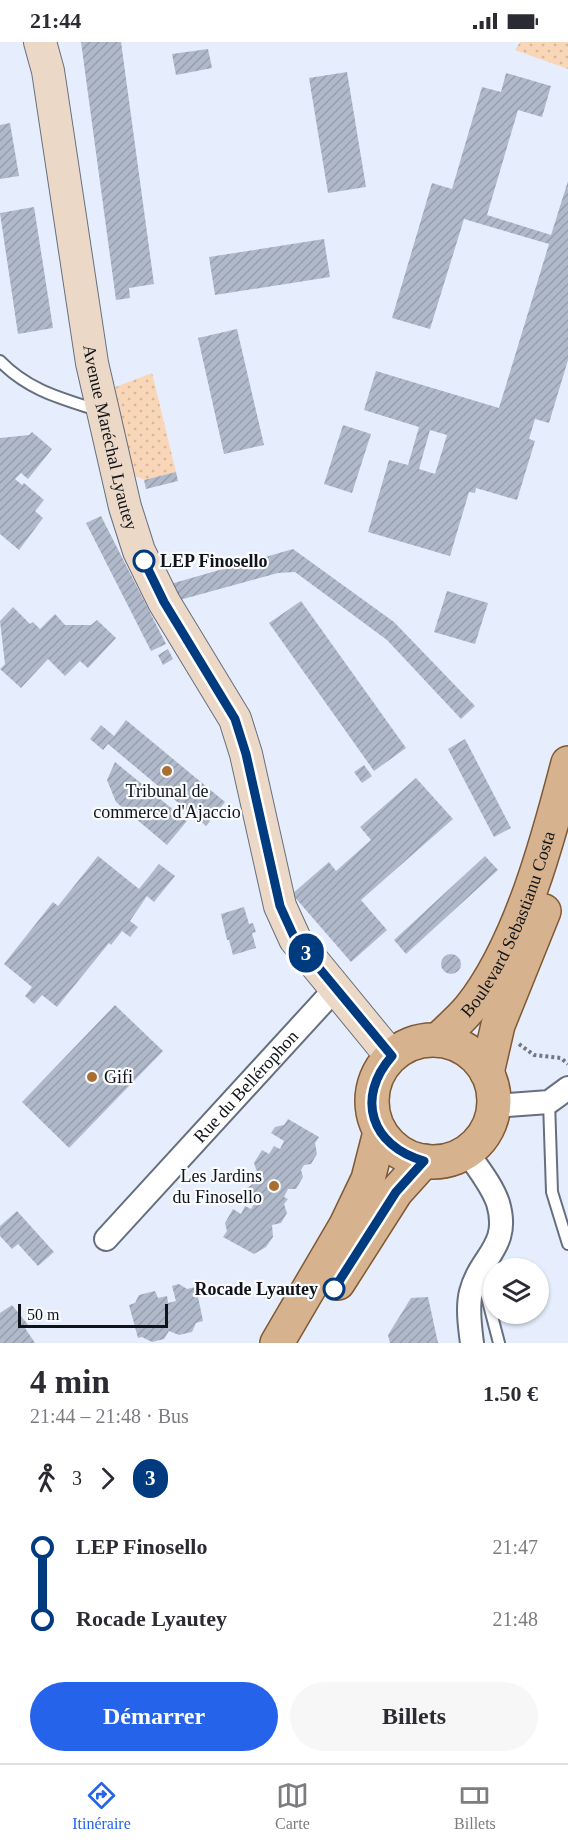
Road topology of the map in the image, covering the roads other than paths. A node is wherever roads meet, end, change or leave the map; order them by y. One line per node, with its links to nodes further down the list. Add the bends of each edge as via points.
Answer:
1 (40, 42): 3 (street, Avenue Maréchal Lyautey, via 48,71 82,308)
2 (0, 362): 3 (lane, via 17,379)
3 (103, 412): 6 (street, Avenue Maréchal Lyautey, via 139,551 164,602 235,719 280,906 295,939)
4 (568, 763): 7 (main road, Boulevard Sebastianu Costa, via 535,878 497,969 470,1009)
5 (568, 840): 9 (main road, Boulevard Sebastianu Costa, via 498,1025)
6 (336, 988): 8 (street, Avenue Maréchal Lyautey); 15 (street, Rue du Bellérophon)
7 (438, 1040): 8 (main road, via 413,1043); 9 (main road, via 467,1050)
8 (392, 1056): 12 (main road, via 374,1084 373,1117)
9 (487, 1072): 11 (main road)
10 (562, 1096): 11 (street); 16 (lane, via 552,1192)
11 (493, 1106): 13 (main road, via 480,1140)
12 (380, 1132): 14 (main road, via 391,1146); 18 (main road, via 368,1179 346,1225)
13 (466, 1152): 14 (main road, via 453,1158); 17 (street, via 497,1201 502,1226 497,1246)
14 (424, 1161): 19 (main road, via 396,1192)
15 (106, 1239)
16 (568, 1244)
17 (481, 1273): 20 (street, via 471,1292); 21 (lane)
18 (277, 1343)
19 (300, 1343)
20 (472, 1343)
21 (499, 1343)

